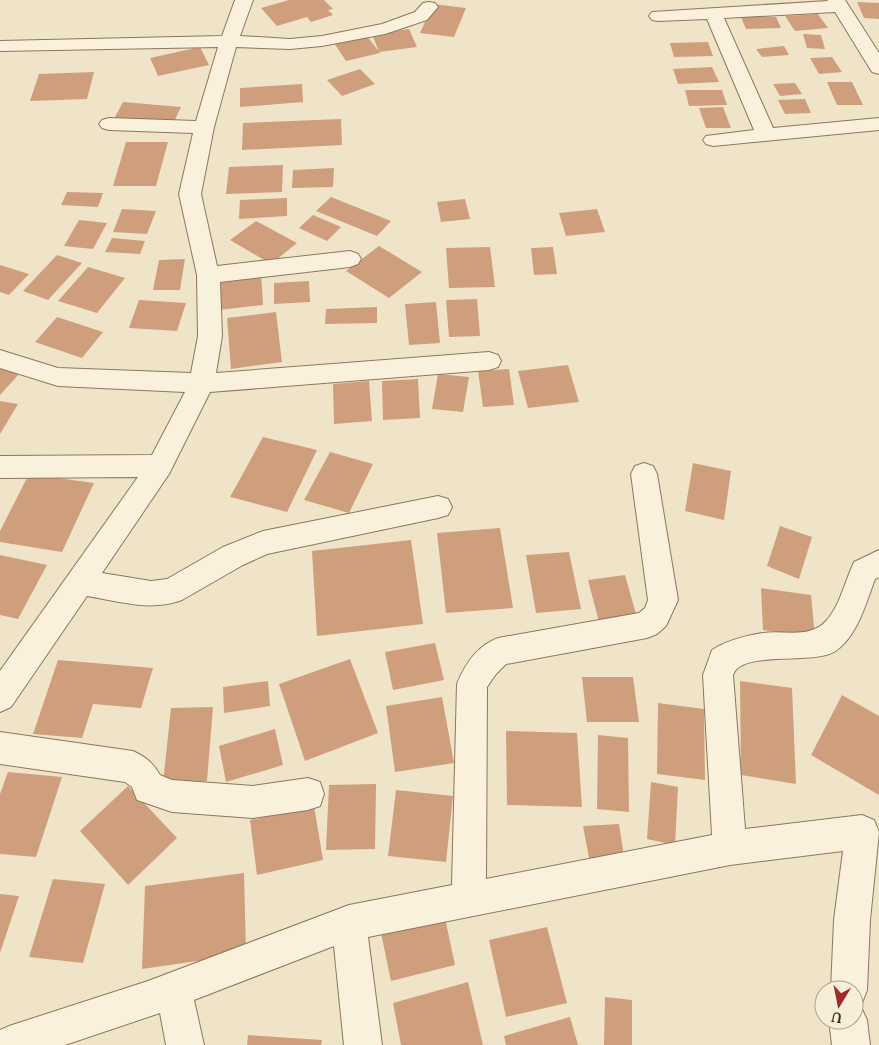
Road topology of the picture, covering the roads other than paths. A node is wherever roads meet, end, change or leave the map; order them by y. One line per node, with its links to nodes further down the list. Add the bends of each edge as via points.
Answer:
1 (244, 0): 8 (street)
2 (838, 3): 4 (street); 7 (street)
3 (429, 7): 8 (street, via 411,21 322,42 290,44)
4 (713, 13): 5 (street); 14 (street)
5 (658, 16)
6 (879, 35): 7 (street)
7 (859, 36): 10 (street)
8 (229, 40): 9 (street); 13 (street)
9 (0, 46)
10 (879, 68)
11 (109, 124): 13 (street)
12 (879, 124): 14 (street)
13 (204, 127): 17 (street, via 190,194)
14 (766, 135): 15 (street)
15 (713, 140)
16 (350, 259): 17 (street)
17 (208, 275): 20 (street, via 210,336)
18 (0, 358): 20 (street, via 58,377)
19 (488, 361): 20 (street)
20 (202, 383): 21 (street)
21 (160, 466): 22 (street); 26 (street)
22 (0, 467)
23 (644, 474): 32 (street, via 663,600 656,617 647,625 498,652 485,664 472,684)
24 (438, 507): 26 (street, via 263,543 172,591 151,594)
25 (879, 562): 31 (street, via 864,571 849,610 837,630 824,642 735,652 723,660 718,675)
26 (81, 582): 27 (street)
27 (0, 697)
28 (0, 748): 29 (street, via 133,768 143,776 149,788 172,796 253,802)
29 (308, 794)
30 (871, 830): 31 (street); 34 (street, via 852,920)
31 (730, 848): 32 (street)
32 (469, 898): 33 (street)
33 (349, 923): 35 (street); 39 (street)
34 (850, 980)
35 (174, 990): 37 (street); 38 (street)
36 (849, 1030): 40 (street)
37 (9, 1045)
38 (185, 1045)
39 (363, 1045)
40 (851, 1045)

